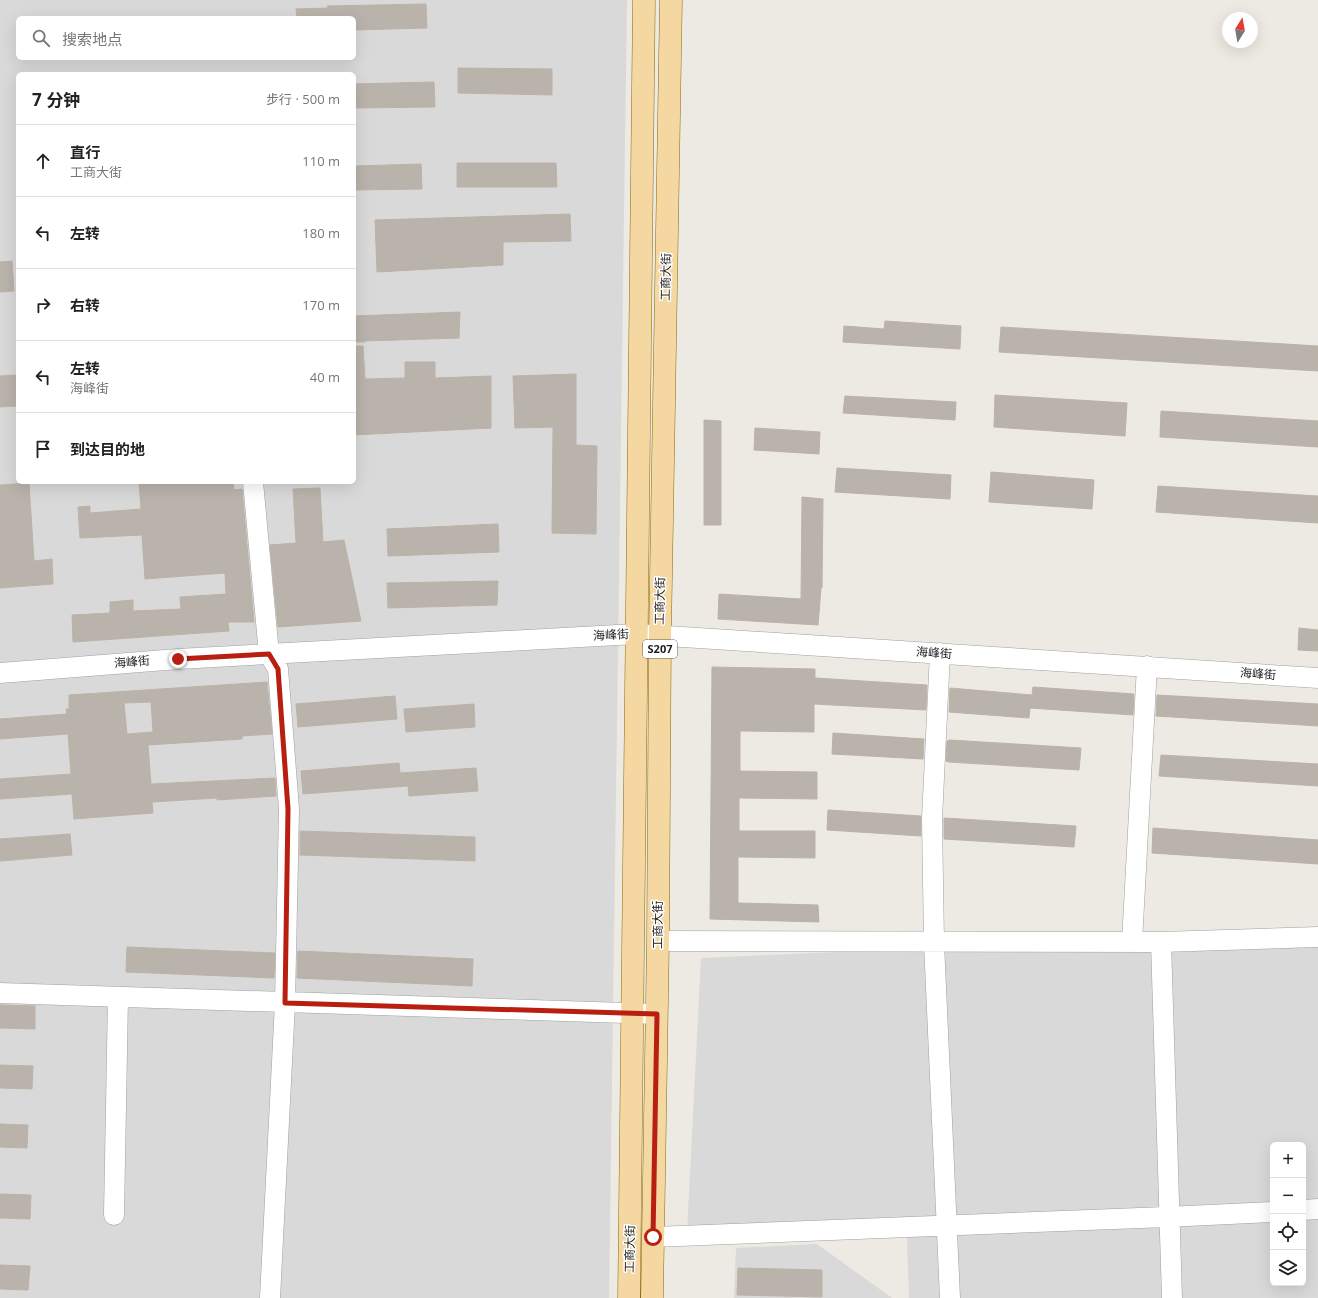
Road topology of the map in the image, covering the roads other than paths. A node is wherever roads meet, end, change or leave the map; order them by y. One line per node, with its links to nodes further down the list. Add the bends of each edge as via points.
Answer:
1 (644, 0): 4 (main road, 工商大街 / S207)
2 (671, 0): 5 (main road, 工商大街 / S207)
3 (253, 484): 7 (street)
4 (636, 634): 5 (street, 海峰街); 7 (street, 海峰街); 18 (main road, 工商大街 / S207)
5 (660, 635): 6 (street, 海峰街); 12 (main road, 工商大街 / S207)
6 (940, 653): 8 (street, 海峰街); 25 (street, via 932,819 934,943)
7 (269, 654): 9 (street, 海峰街); 17 (street, via 278,669 288,809)
8 (1147, 666): 10 (street, 海峰街); 13 (street)
9 (0, 673)
10 (1318, 678)
11 (1318, 937): 14 (street)
12 (658, 941): 13 (street); 19 (main road, 工商大街 / S207)
13 (1132, 942): 14 (street)
14 (1161, 942): 24 (street)
15 (0, 993): 16 (street)
16 (118, 997): 17 (street); 23 (street)
17 (285, 1003): 18 (street); 27 (street)
18 (632, 1014): 19 (street); 28 (main road, 工商大街 / S207)
19 (657, 1014): 26 (main road, 工商大街 / S207)
20 (1318, 1209): 21 (street)
21 (1306, 1210)
22 (1270, 1212): 24 (street)
23 (114, 1215)
24 (1170, 1217): 25 (street); 31 (street)
25 (946, 1226): 26 (street); 30 (street)
26 (653, 1237): 29 (main road, 工商大街 / S207)
27 (270, 1298)
28 (629, 1298)
29 (652, 1298)
30 (950, 1298)
31 (1172, 1298)

